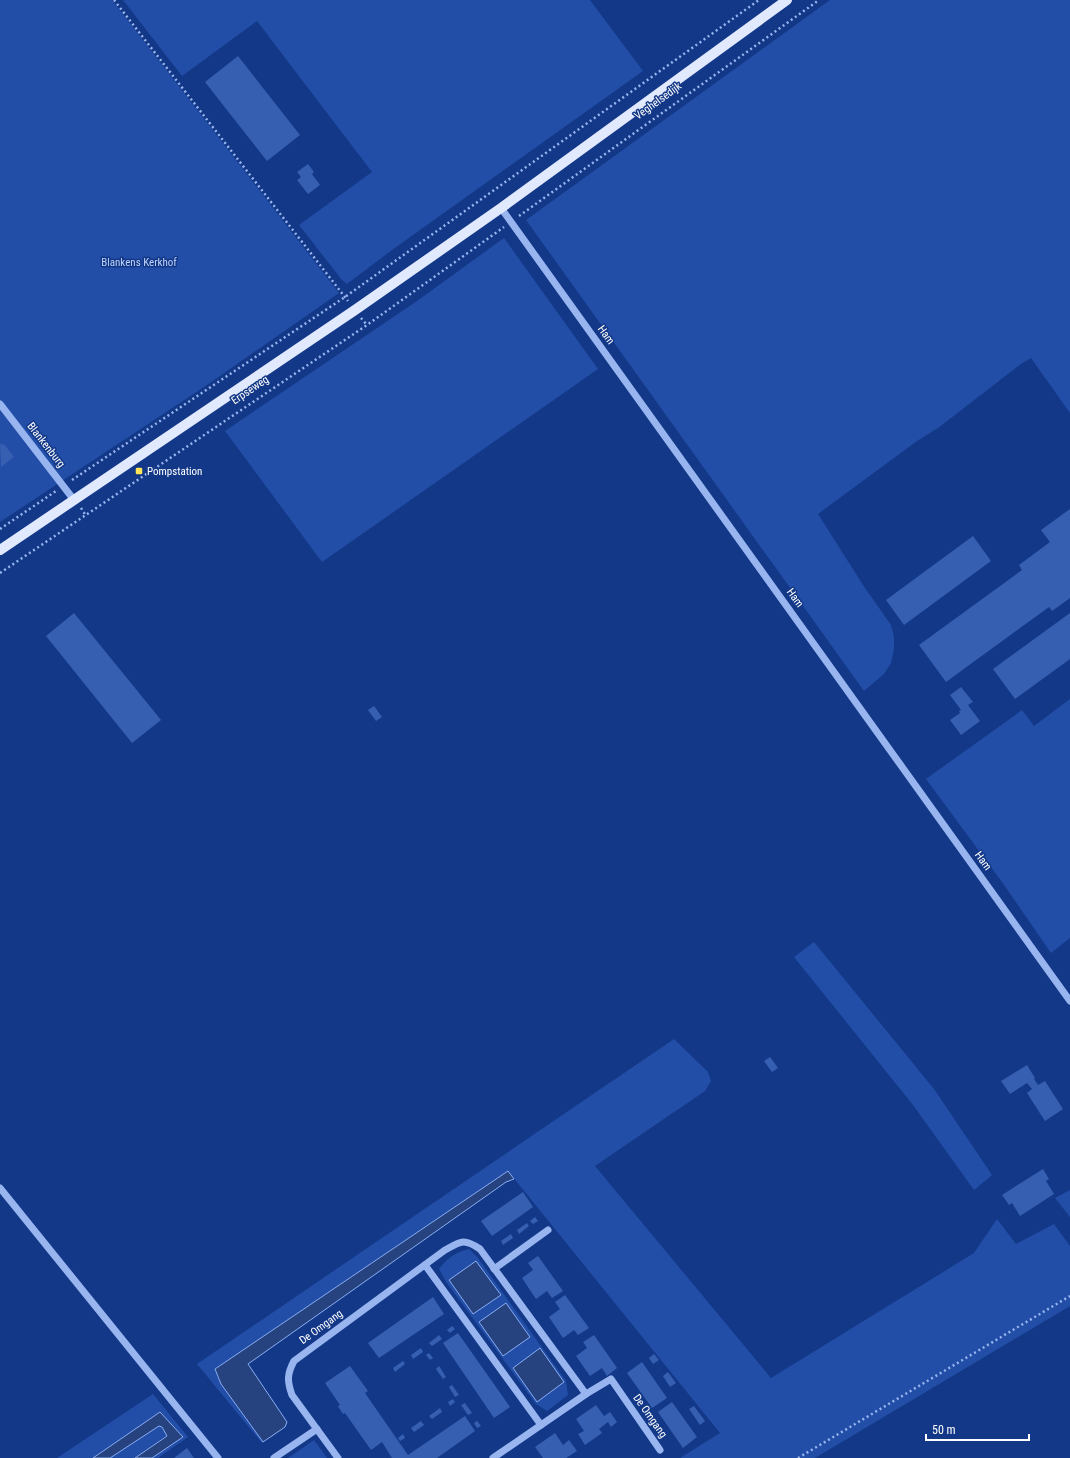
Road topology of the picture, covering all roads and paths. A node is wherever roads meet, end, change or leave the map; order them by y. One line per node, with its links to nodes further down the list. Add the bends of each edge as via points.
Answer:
1 (114, 0): 7 (path)
2 (759, 0): 7 (path, Veghelsedijk)
3 (787, 0): 5 (main road, Veghelsedijk)
4 (819, 0): 6 (path, Veghelsedijk)
5 (501, 208): 6 (street, Ham); 8 (main road, Erpseweg)
6 (511, 222): 14 (path, Erpseweg, via 360,330); 15 (street, Ham)
7 (345, 297): 8 (path); 10 (path)
8 (355, 310): 11 (main road, Erpseweg)
9 (0, 404): 10 (street, Blankenburg)
10 (63, 486): 11 (street, Blankenburg); 12 (path)
11 (74, 500): 13 (main road, Erpseweg)
12 (0, 529)
13 (0, 550)
14 (0, 573)
15 (1070, 1001)
16 (0, 1188): 25 (street)
17 (548, 1230): 19 (street)
18 (425, 1265): 19 (street, De Omgang, via 460,1242 470,1242 480,1249); 22 (street); 23 (street, De Omgang, via 294,1361 289,1371 288,1384 292,1395)
19 (494, 1269): 21 (street, De Omgang)
20 (1070, 1296): 29 (path)
21 (586, 1394): 22 (street, De Omgang); 24 (street, De Omgang, via 611,1379)
22 (541, 1425): 28 (street, De Omgang)
23 (317, 1429): 26 (street); 27 (street, De Omgang)
24 (660, 1450)
25 (218, 1458)
26 (274, 1458)
27 (338, 1458)
28 (493, 1458)
29 (798, 1458)

